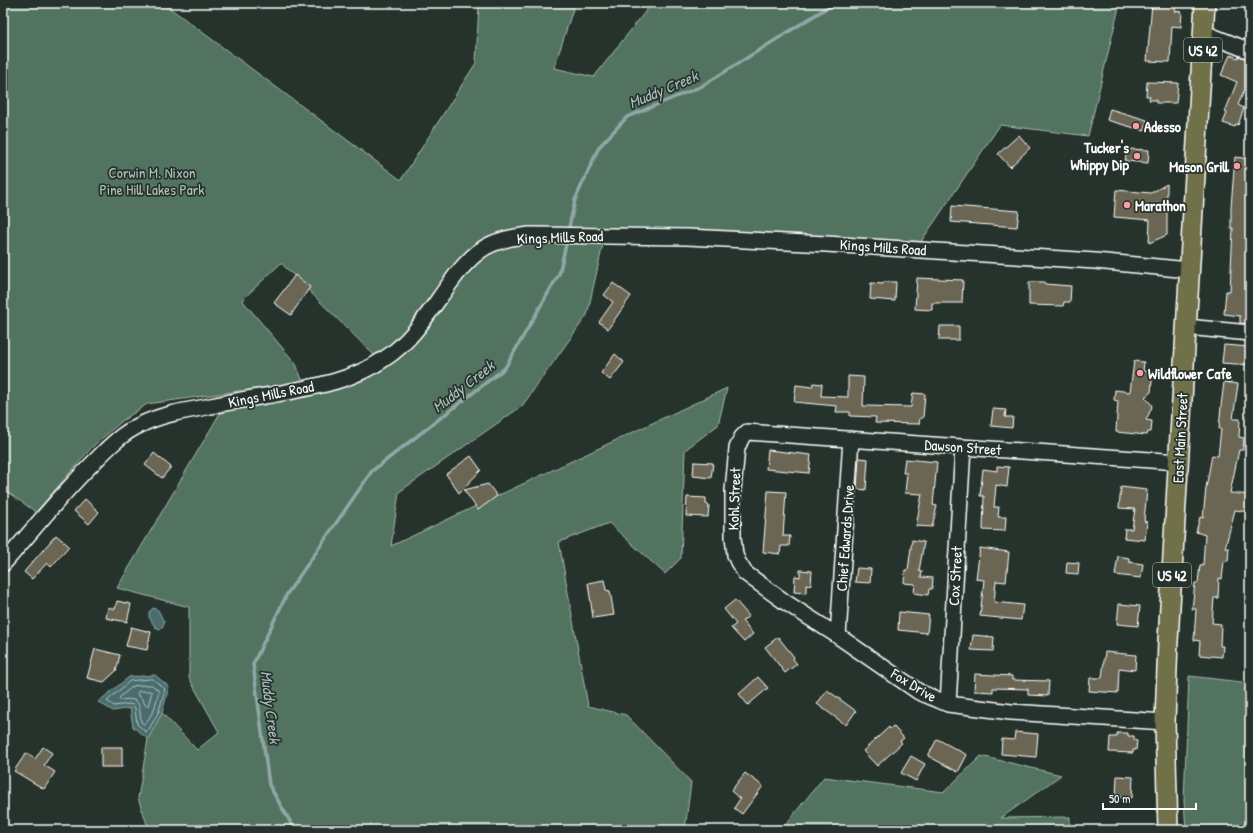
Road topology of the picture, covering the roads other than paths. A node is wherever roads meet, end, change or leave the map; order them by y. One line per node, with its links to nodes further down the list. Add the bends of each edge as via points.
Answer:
1 (1205, 3): 2 (main road, East Main Street / US 42)
2 (1204, 32): 3 (street); 4 (main road, East Main Street / US 42)
3 (1250, 52)
4 (1189, 270): 5 (main road, East Main Street / US 42); 11 (street, Kings Mills Road, via 1095,261 687,236 511,237 493,243 473,255 406,342 374,366 340,380 306,389 163,416 125,433 74,482)
5 (1186, 327): 6 (street); 10 (main road, East Main Street / US 42)
6 (1250, 333)
7 (747, 432): 8 (street, Dawson Street); 12 (street, Kohl Street, via 737,448 733,490 733,537 735,554)
8 (851, 439): 9 (street, Dawson Street); 13 (street, Chief Edwards Drive)
9 (963, 447): 10 (street, Dawson Street); 14 (street, Cox Street)
10 (1179, 462): 15 (main road, East Main Street / US 42)
11 (3, 564)
12 (742, 568): 13 (street, Fox Drive, via 745,573 785,602)
13 (838, 636): 14 (street, Fox Drive, via 919,692)
14 (948, 704): 15 (street, Fox Drive, via 1011,712)
15 (1165, 722): 16 (main road, East Main Street / US 42)
16 (1168, 830)

